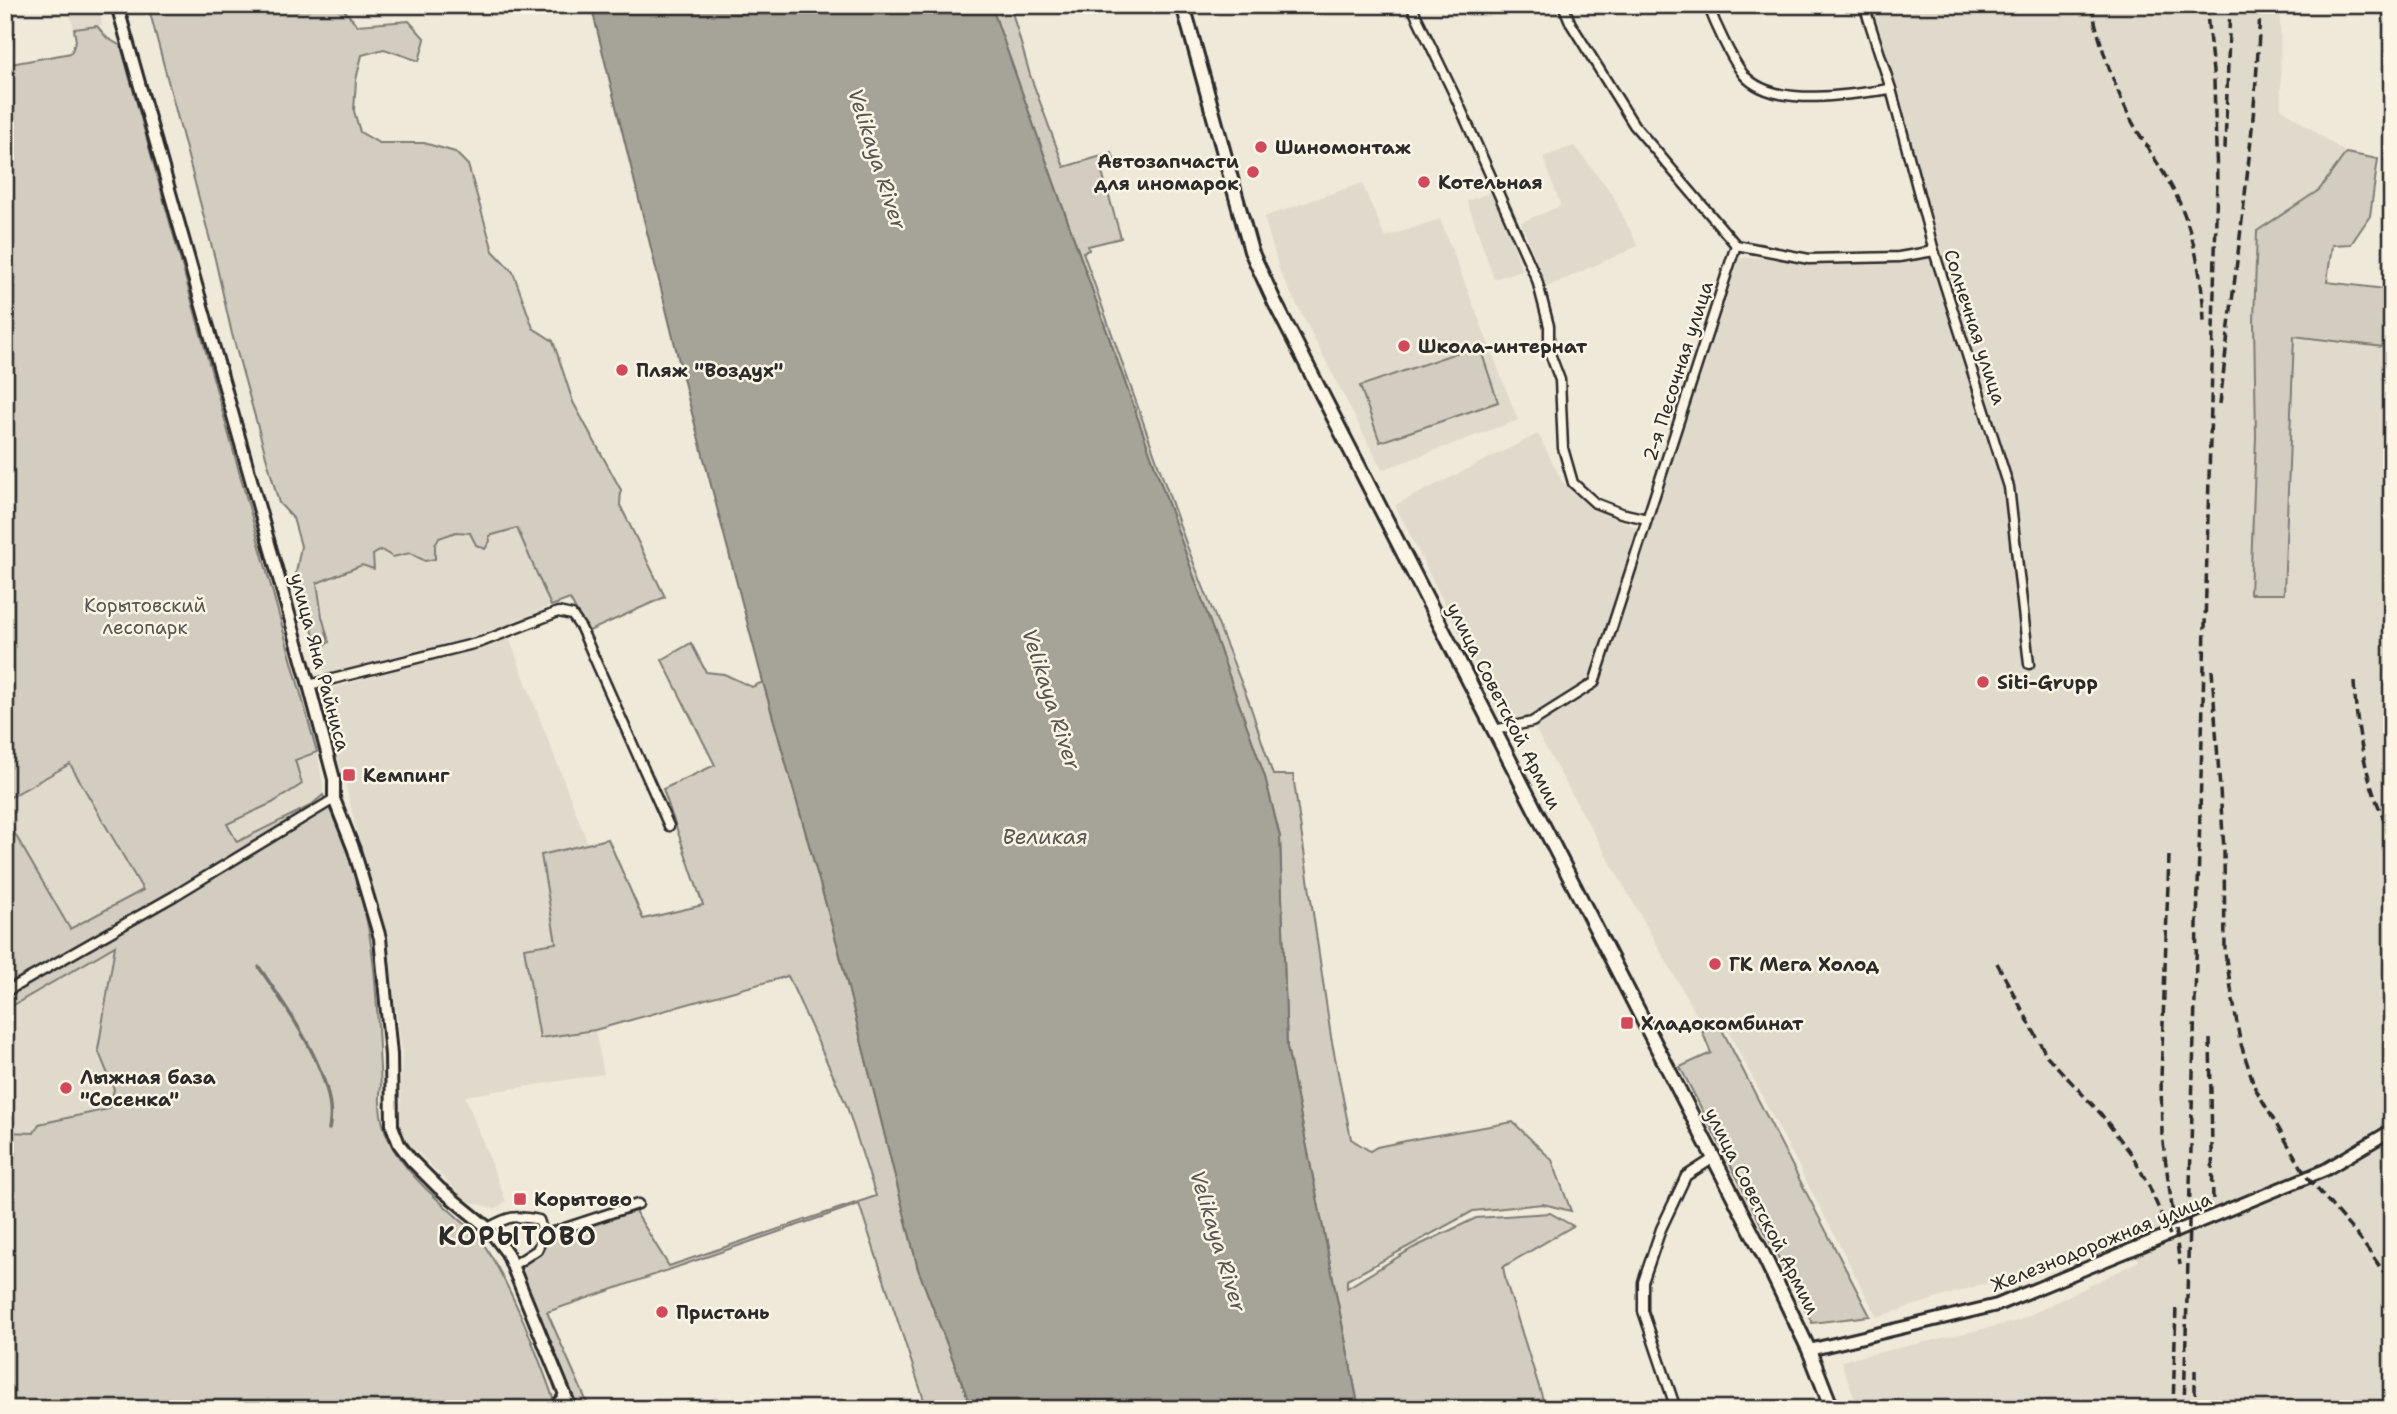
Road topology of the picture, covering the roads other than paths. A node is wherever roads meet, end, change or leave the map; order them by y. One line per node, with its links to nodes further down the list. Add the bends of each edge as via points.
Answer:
1 (117, 5): 12 (street, улица Яна Райниса)
2 (1183, 5): 13 (main road, улица Советской Армии, via 1251,251)
3 (1412, 5): 10 (street, via 1537,280 1549,326 1549,351 1560,380 1563,448 1573,484 1595,503)
4 (1563, 5): 8 (street, via 1634,125)
5 (1708, 5): 7 (street, via 1744,75 1769,92 1814,97)
6 (1864, 5): 7 (street, Солнечная улица)
7 (1891, 89): 9 (street, Солнечная улица)
8 (1736, 245): 9 (street, via 1809,259 1899,257); 10 (street, 2-я Песочная улица)
9 (1934, 251): 11 (street, Солнечная улица, via 2010,487)
10 (1647, 519): 13 (street, 2-я Песочная улица, via 1594,683 1532,722)
11 (2029, 664)
12 (310, 685): 14 (street, улица Яна Райниса, via 334,779); 15 (street, via 481,642 558,612 572,615)
13 (1494, 730): 18 (main road, улица Советской Армии)
14 (334, 799): 16 (street); 20 (street, улица Яна Райниса, via 380,938 391,1055 392,1126 412,1161)
15 (669, 826)
16 (5, 992)
17 (2392, 1130): 23 (street, Железнодорожная улица, via 2325,1170 1997,1305)
18 (1714, 1158): 23 (main road, улица Советской Армии); 27 (street, via 1686,1176 1643,1282 1643,1311)
19 (638, 1204): 21 (street)
20 (488, 1228): 21 (street, via 519,1216 539,1220); 22 (street, улица Яна Райниса)
21 (544, 1235): 22 (street, via 537,1250)
22 (512, 1266): 24 (street, улица Яна Райниса)
23 (1809, 1350): 28 (main road, улица Советской Армии)
24 (565, 1394): 25 (street); 26 (street, улица Яна Райниса)
25 (552, 1409)
26 (571, 1409)
27 (1676, 1409)
28 (1832, 1409)

